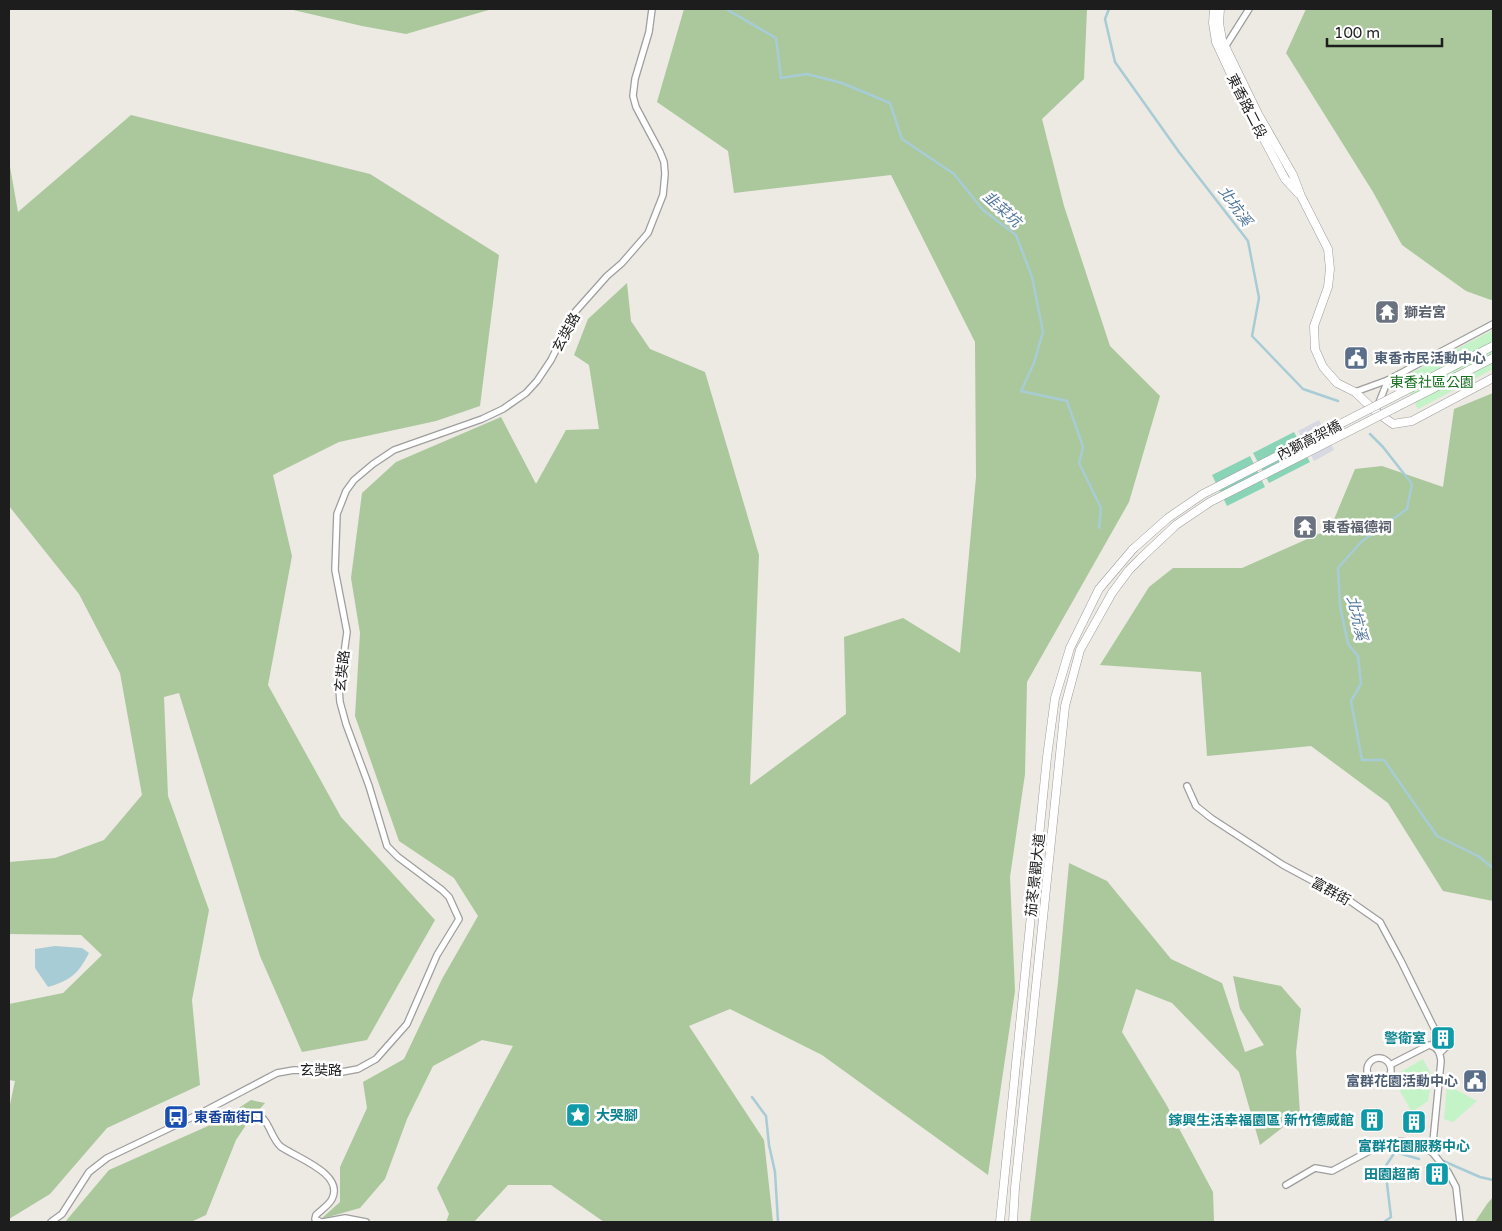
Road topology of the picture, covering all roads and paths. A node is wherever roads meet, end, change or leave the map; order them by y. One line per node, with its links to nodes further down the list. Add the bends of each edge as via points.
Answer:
1 (652, 9): 21 (street, 玄奘路, via 633,96 664,162 663,195 648,233 575,312 551,360 526,393 482,419 394,450 354,480 337,514 335,570 347,632 339,690 344,717 387,846 449,897 459,919 437,955 406,1024 376,1059 358,1069 342,1072 294,1070 277,1073)
2 (1214, 9): 6 (street, 東香路二段, via 1216,42 1242,98 1285,179)
3 (1220, 9): 5 (street, 東香路二段, via 1219,23)
4 (1249, 9): 5 (street)
5 (1225, 46): 6 (street, 東香路二段)
6 (1301, 196): 12 (street, 東香路二段, via 1328,249 1330,269 1328,287 1314,326 1315,349 1323,367 1337,383)
7 (1493, 324): 11 (street)
8 (1493, 346): 14 (street, 內獅高架橋, bridge, via 1203,494 1168,518)
9 (1493, 358): 15 (street, 內獅高架橋, bridge, via 1210,502 1176,525)
10 (1493, 378): 13 (street, 東香路二段, via 1412,421 1393,424)
11 (1388, 380): 12 (street); 13 (street)
12 (1356, 392): 13 (street, 東香路二段)
13 (1375, 411)
14 (1134, 549): 27 (street, 茄苳景觀大道, via 1099,589 1070,648 1055,698)
15 (1142, 557): 28 (street, 茄苳景觀大道, via 1112,593 1080,650 1065,706)
16 (1187, 786): 17 (street, 富群街, via 1196,806 1211,818 1380,922)
17 (1436, 1032): 18 (street); 19 (street, via 1448,1033 1447,1046)
18 (1434, 1046): 19 (street); 20 (street, via 1425,1046)
19 (1440, 1053): 22 (street)
20 (1390, 1065): 20 (street, via 1384,1060 1370,1062 1369,1076 1379,1082 1386,1080)
21 (201, 1113): 24 (street, 玄奘路, via 107,1158 90,1172 62,1214); 25 (street, via 255,1113 264,1119 281,1146 319,1168 334,1188 331,1201 316,1215 315,1219)
22 (1432, 1152): 23 (street, via 1403,1141 1386,1142 1332,1171 1315,1168); 29 (street, via 1456,1187)
23 (1286, 1185)
24 (51, 1222)
25 (322, 1222): 26 (street, via 344,1218)
26 (366, 1222)
27 (1000, 1222)
28 (1013, 1222)
29 (1460, 1222)

